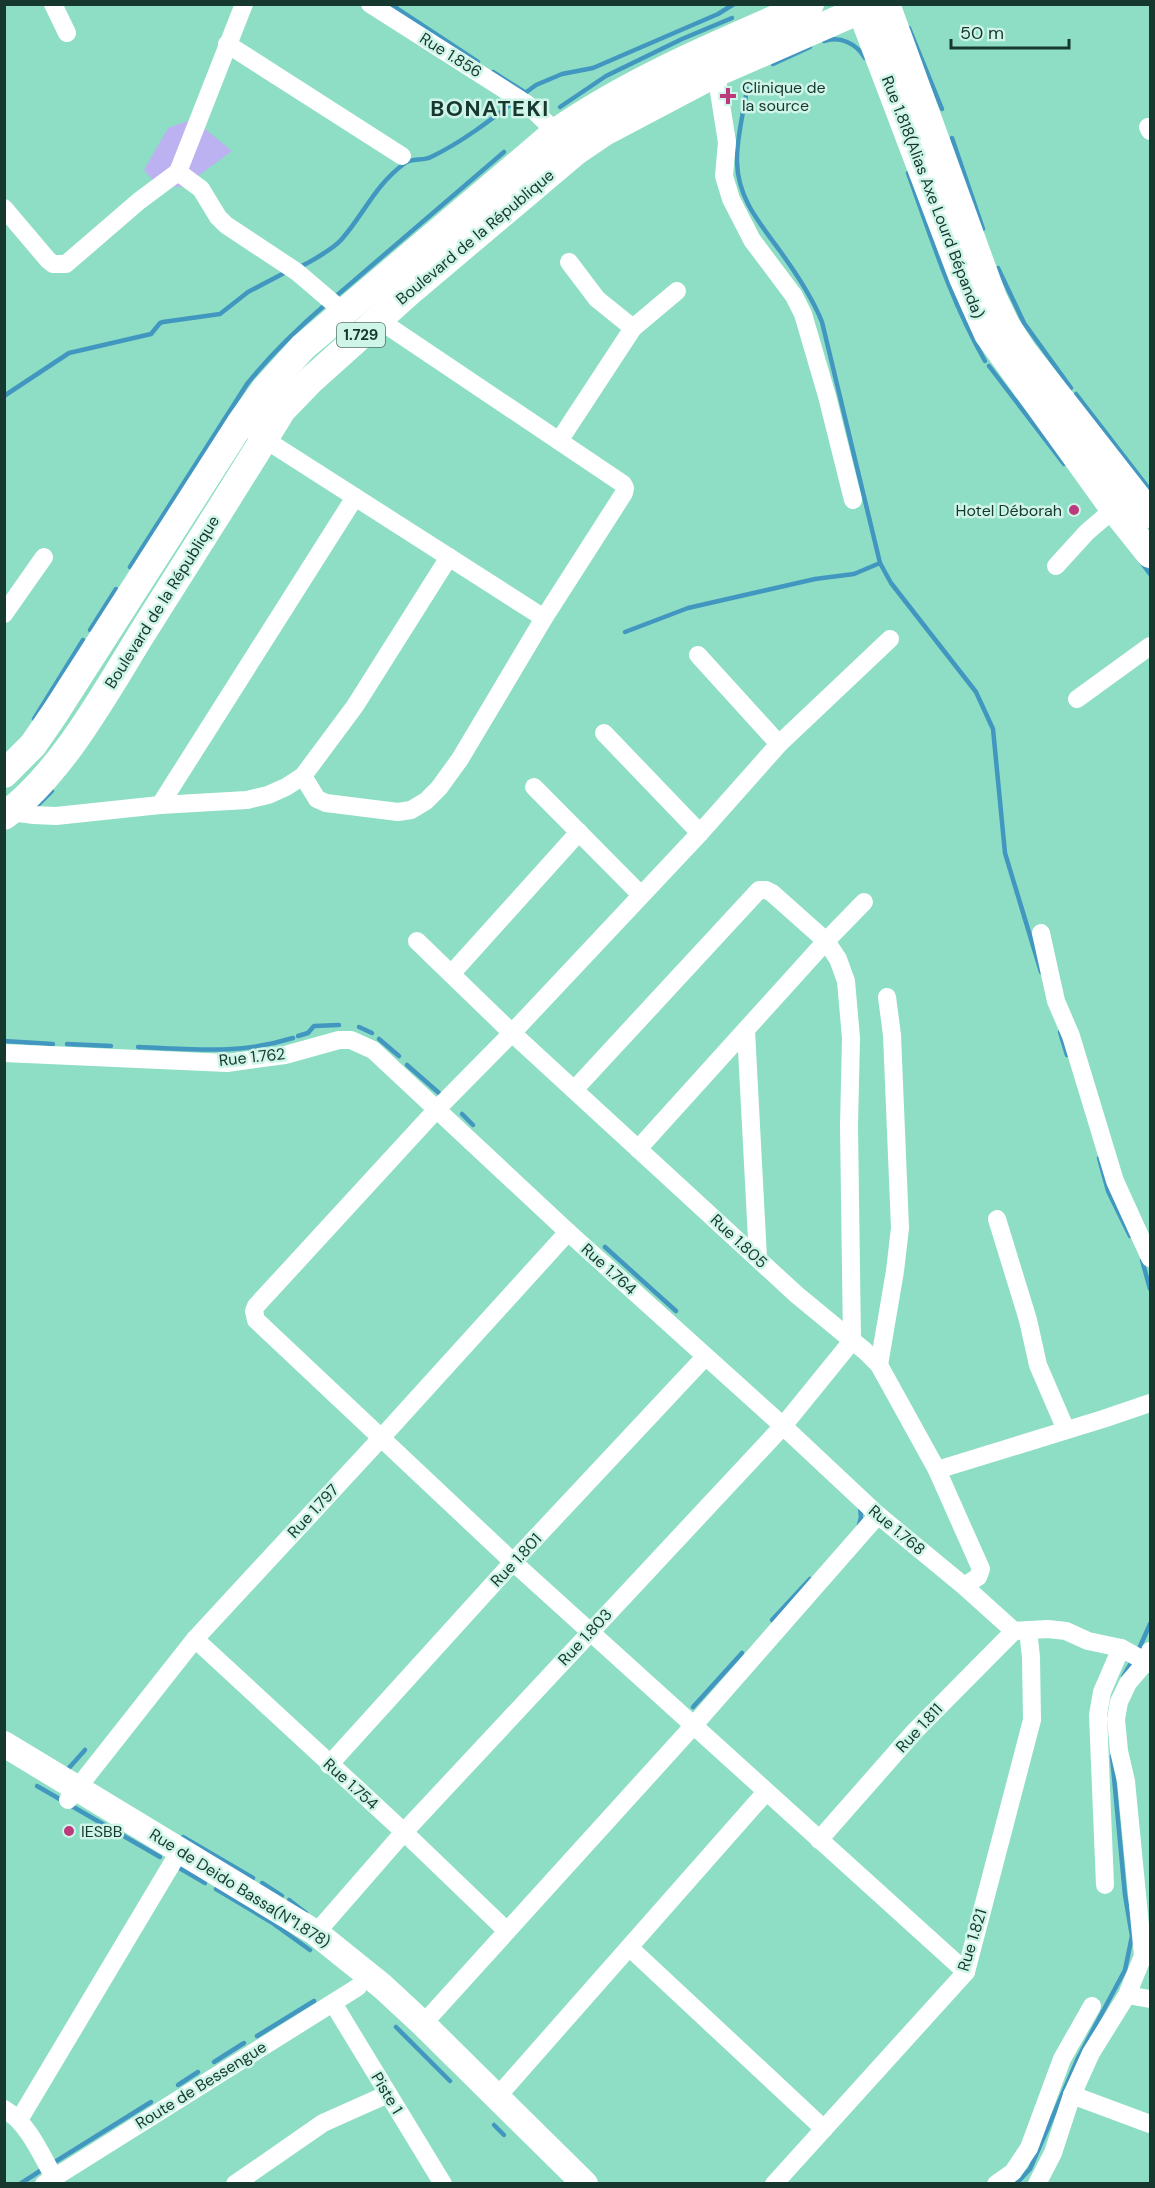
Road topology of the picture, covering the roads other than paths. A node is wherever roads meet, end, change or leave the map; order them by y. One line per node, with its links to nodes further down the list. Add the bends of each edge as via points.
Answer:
1 (54, 4): 6 (street)
2 (244, 4): 7 (street)
3 (370, 4): 10 (street, Rue 1.856, via 527,104)
4 (870, 6): 5 (main road, Boulevard de la République / 1.729); 8 (main road, Rue 1.818(Alias Axe Lourd Bépanda)); 25 (main road, Rue 1.818(Alias Axe Lourd Bépanda), via 1006,325)
5 (811, 11): 8 (main road, via 843,35); 9 (main road, Boulevard de la République / 1.729); 10 (main road, Boulevard de la République / 1.729, via 624,89)
6 (67, 33)
7 (227, 44): 11 (street); 12 (street)
8 (876, 50): 24 (main road, Rue 1.818(Alias Axe Lourd Bépanda), via 988,334)
9 (716, 73): 17 (main road, Boulevard de la République / 1.729, via 638,113 575,152); 23 (street, via 727,142 727,188 752,240 803,314)
10 (556, 132): 16 (main road, Boulevard de la République / 1.729)
11 (402, 156)
12 (178, 172): 13 (street, via 66,264 48,260); 16 (street, via 201,189 226,225 292,268)
13 (4, 208)
14 (569, 262): 18 (street, via 597,299)
15 (677, 291): 18 (street)
16 (336, 304): 19 (main road, Boulevard de la République / 1.729)
17 (379, 320): 20 (main road, Boulevard de la République / 1.729, via 295,395); 21 (street)
18 (633, 328): 21 (street)
19 (240, 424): 20 (street); 38 (main road, Boulevard de la République / 1.729, via 55,713 33,745)
20 (264, 439): 22 (street); 42 (main road, Boulevard de la République / 1.729, via 60,760 34,790)
21 (559, 441): 31 (street, via 625,488)
22 (355, 497): 28 (street); 41 (street)
23 (853, 500)
24 (1114, 509): 26 (main road, Rue 1.818(Alias Axe Lourd Bépanda)); 29 (street)
25 (1150, 514)
26 (1150, 554)
27 (44, 557): 30 (street)
28 (449, 557): 31 (street); 39 (street, via 355,706)
29 (1056, 566)
30 (4, 614)
31 (544, 618): 39 (street, via 460,759 426,801 398,812 326,803 317,799)
32 (890, 639): 37 (street)
33 (1148, 652): 35 (street)
34 (698, 655): 37 (street)
35 (1077, 699)
36 (604, 733): 44 (street)
37 (779, 744): 44 (street)
38 (4, 774)
39 (303, 776): 41 (street, via 268,795 247,800)
40 (534, 788): 43 (street)
41 (160, 805): 42 (street, via 56,816)
42 (7, 812)
43 (579, 832): 45 (street); 50 (street)
44 (700, 833): 45 (street)
45 (641, 895): 53 (street)
46 (864, 902): 49 (street)
47 (1041, 933): 61 (street, via 1056,1001 1071,1036 1115,1181)
48 (417, 941): 50 (street, Rue 1.805)
49 (826, 941): 52 (street); 55 (street, via 772,893 759,890); 62 (street, via 846,981 850,1027)
50 (452, 973): 53 (street, Rue 1.805)
51 (887, 997): 64 (street, via 900,1228)
52 (746, 1031): 57 (street); 60 (street)
53 (512, 1033): 55 (street, Rue 1.805); 56 (street)
54 (4, 1053): 56 (street, Rue 1.762, via 227,1063 351,1040 373,1050)
55 (574, 1090): 57 (street, Rue 1.805)
56 (436, 1109): 59 (street, Rue 1.764); 68 (street, via 254,1311 256,1320)
57 (638, 1149): 60 (street, Rue 1.805)
58 (997, 1219): 67 (street, via 1038,1365)
59 (568, 1232): 63 (street, Rue 1.764); 68 (street, Rue 1.797)
60 (758, 1258): 62 (street, Rue 1.805)
61 (1150, 1258)
62 (852, 1341): 64 (street, Rue 1.805); 66 (street, Rue 1.803)
63 (705, 1357): 66 (street, Rue 1.764); 71 (street, Rue 1.801)
64 (879, 1365): 69 (street, Rue 1.805)
65 (1150, 1403): 67 (street)
66 (783, 1426): 70 (street, Rue 1.768); 74 (street, Rue 1.803)
67 (1066, 1430): 69 (street)
68 (382, 1437): 71 (street); 75 (street, Rue 1.797)
69 (937, 1470): 72 (street, Rue 1.805, via 981,1569 978,1577)
70 (878, 1515): 72 (street, Rue 1.768); 77 (street)
71 (513, 1562): 74 (street); 80 (street, Rue 1.801)
72 (964, 1586): 73 (street, Rue 1.768)
73 (1021, 1631): 76 (street, via 1065,1631); 84 (street, Rue 1.811, via 915,1732); 91 (street, Rue 1.821, via 1031,1657 1032,1720)
74 (590, 1632): 77 (street); 83 (street, Rue 1.803)
75 (195, 1639): 80 (street, Rue 1.754); 82 (street, Rue 1.797)
76 (1140, 1656): 86 (street, via 1119,1702 1116,1719); 87 (street, via 1102,1692 1098,1715)
77 (694, 1725): 81 (street); 88 (street)
78 (4, 1744): 82 (main road, Rue de Deido Bassa(N°1.878))
79 (4, 1763): 82 (main road, Rue de Deido Bassa(N°1.878))
80 (329, 1765): 83 (street, Rue 1.754)
81 (766, 1792): 84 (street); 90 (street)
82 (72, 1793): 85 (main road, Rue de Deido Bassa(N°1.878)); 89 (main road, Rue de Deido Bassa(N°1.878))
83 (404, 1832): 88 (street, Rue 1.754); 89 (street, Rue 1.803)
84 (819, 1840): 91 (street)
85 (173, 1862): 92 (main road, Rue de Deido Bassa(N°1.878), via 291,1932); 102 (street)
86 (1143, 1879): 93 (street, via 1143,1956)
87 (1105, 1885)
88 (507, 1931): 97 (street)
89 (316, 1933): 97 (main road, Rue de Deido Bassa(N°1.878))
90 (630, 1948): 100 (street); 104 (street)
91 (966, 1972): 104 (street, Rue 1.821)
92 (358, 1987): 95 (street, Route de Bessengue); 109 (main road, Rue de Deido Bassa(N°1.878))
93 (1127, 1995): 94 (street); 99 (street, via 1091,2053)
94 (1150, 1999)
95 (333, 2003): 98 (street, Piste 1); 105 (street, Route de Bessengue)
96 (1092, 2006): 112 (street, via 1062,2059 1029,2148 1013,2172)
97 (423, 2024): 100 (main road, Rue de Deido Bassa(N°1.878))
98 (388, 2094): 107 (street, via 323,2123); 108 (street, Piste 1)
99 (1072, 2095): 103 (street); 106 (street)
100 (497, 2097): 110 (main road, Rue de Deido Bassa(N°1.878))
101 (4, 2109): 102 (street)
102 (19, 2120): 105 (street)
103 (1150, 2124)
104 (824, 2129): 111 (street, Rue 1.821)
105 (49, 2180)
106 (1040, 2183)
107 (235, 2184)
108 (443, 2184)
109 (562, 2184)
110 (585, 2184)
111 (774, 2184)
112 (996, 2184)

